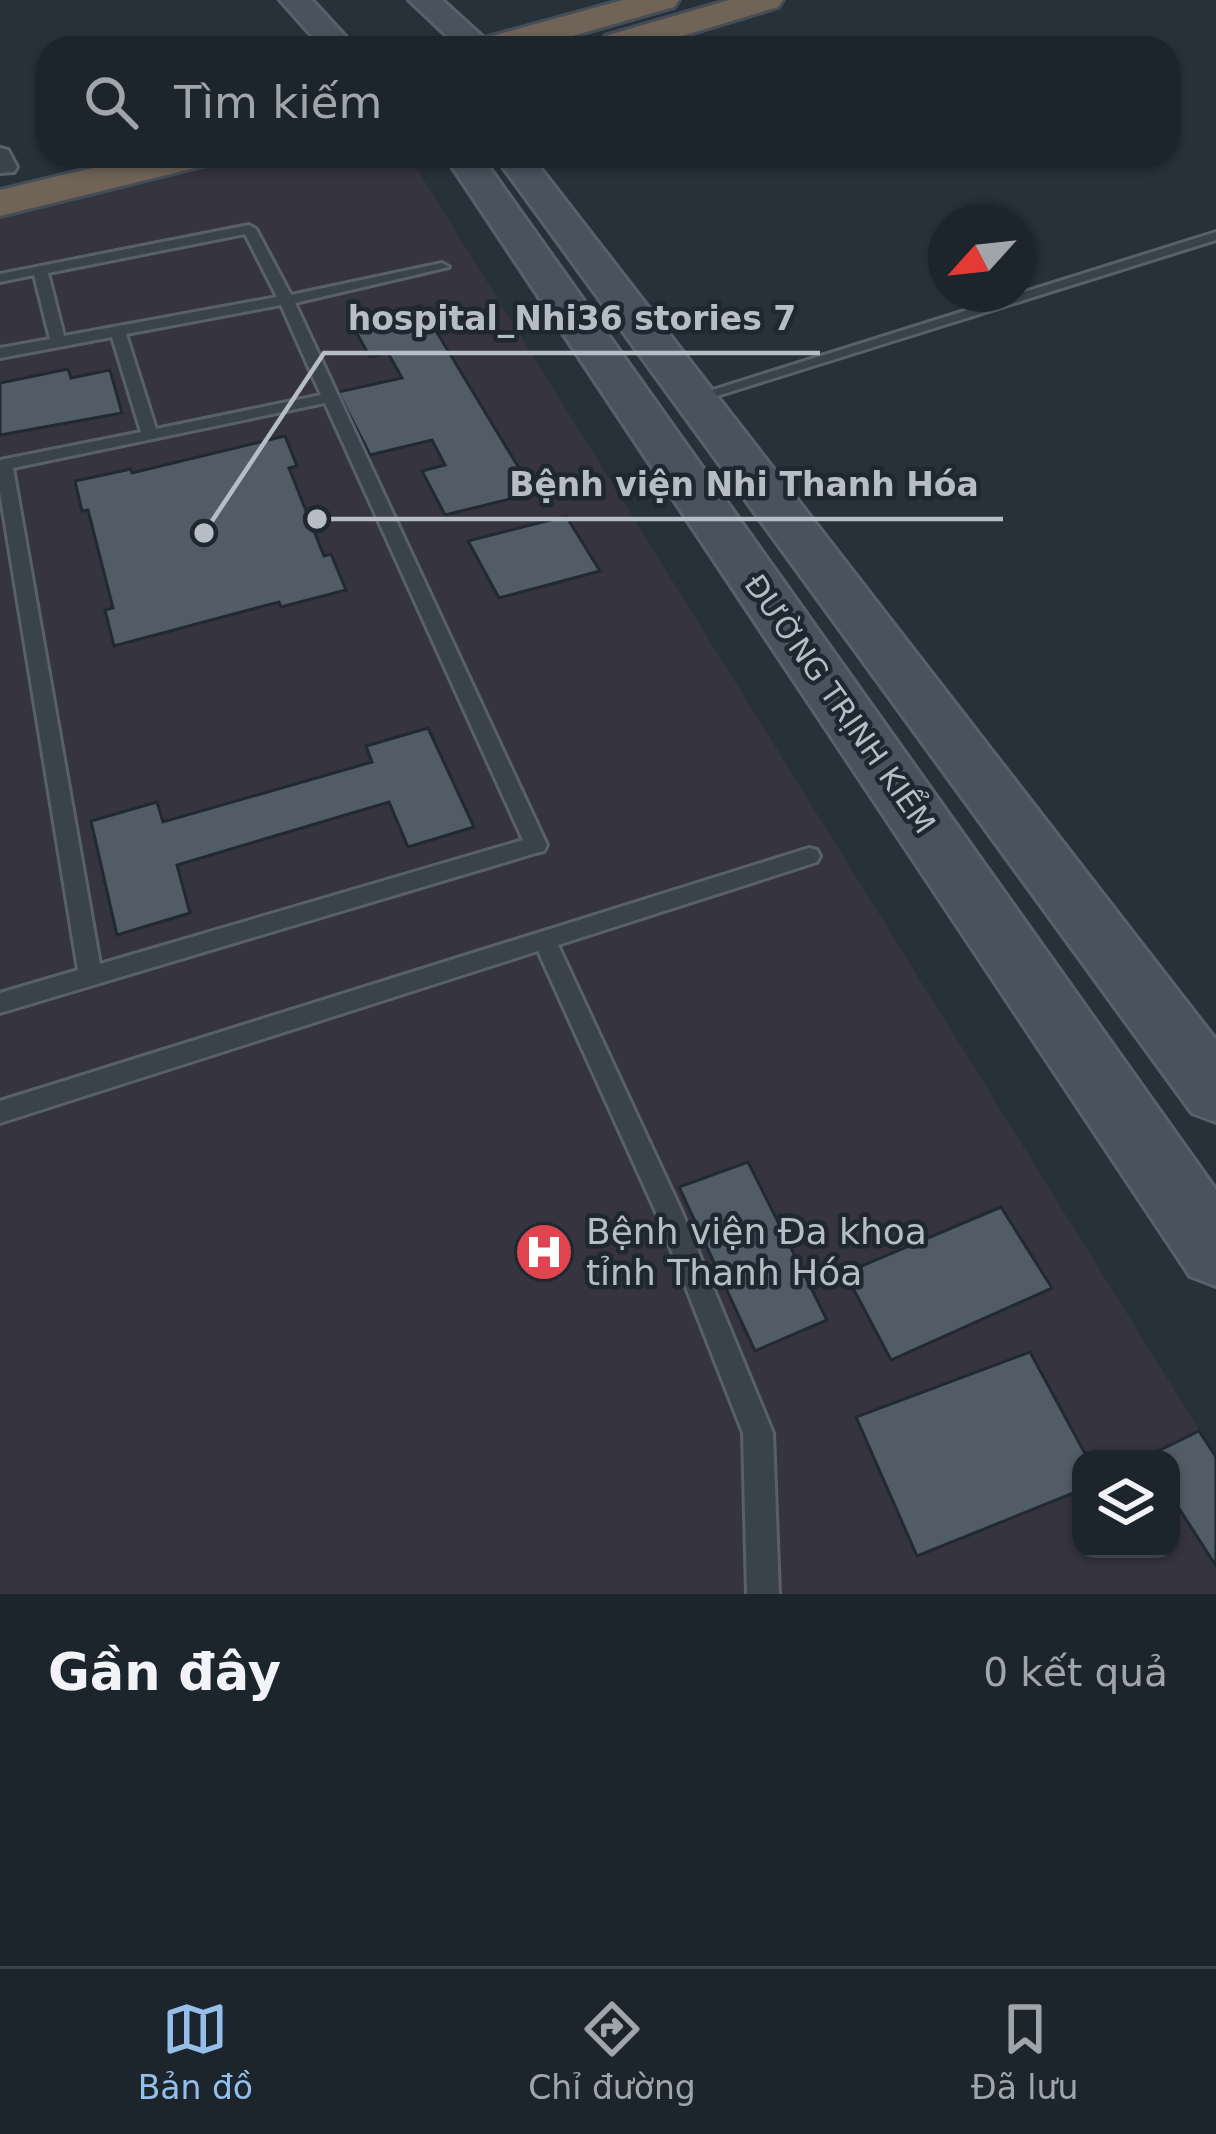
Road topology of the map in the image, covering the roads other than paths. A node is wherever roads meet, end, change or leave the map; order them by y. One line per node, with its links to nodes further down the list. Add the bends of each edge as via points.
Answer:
1 (295, 0): 5 (main road)
2 (424, 0): 6 (main road)
3 (662, 0): 7 (highway)
4 (766, 0): 8 (highway)
5 (329, 36)
6 (465, 36)
7 (533, 36)
8 (644, 36)
9 (36, 161): 13 (highway)
10 (57, 168): 13 (highway)
11 (471, 168): 33 (main road, ĐƯỜNG TRỊNH KIỂM)
12 (522, 168): 23 (main road, ĐƯỜNG TRỊNH KIỂM)
13 (1, 173)
14 (1216, 236): 23 (lane)
15 (442, 267): 18 (lane)
16 (40, 270): 17 (lane); 18 (lane, via 249,229); 20 (lane)
17 (0, 278)
18 (286, 300): 19 (lane); 22 (lane)
19 (118, 331): 20 (lane); 24 (lane)
20 (58, 342): 21 (lane)
21 (0, 353)
22 (333, 397): 24 (lane); 29 (lane, via 536,845)
23 (694, 398): 31 (main road, ĐƯỜNG TRỊNH KIỂM)
24 (150, 434): 25 (lane)
25 (2, 465): 26 (lane)
26 (10, 551): 29 (lane)
27 (809, 856): 28 (lane)
28 (543, 938): 32 (lane); 34 (lane, via 672,1219 758,1433)
29 (92, 976): 30 (lane)
30 (0, 1003)
31 (1216, 1092)
32 (0, 1112)
33 (1216, 1251)
34 (763, 1594)

